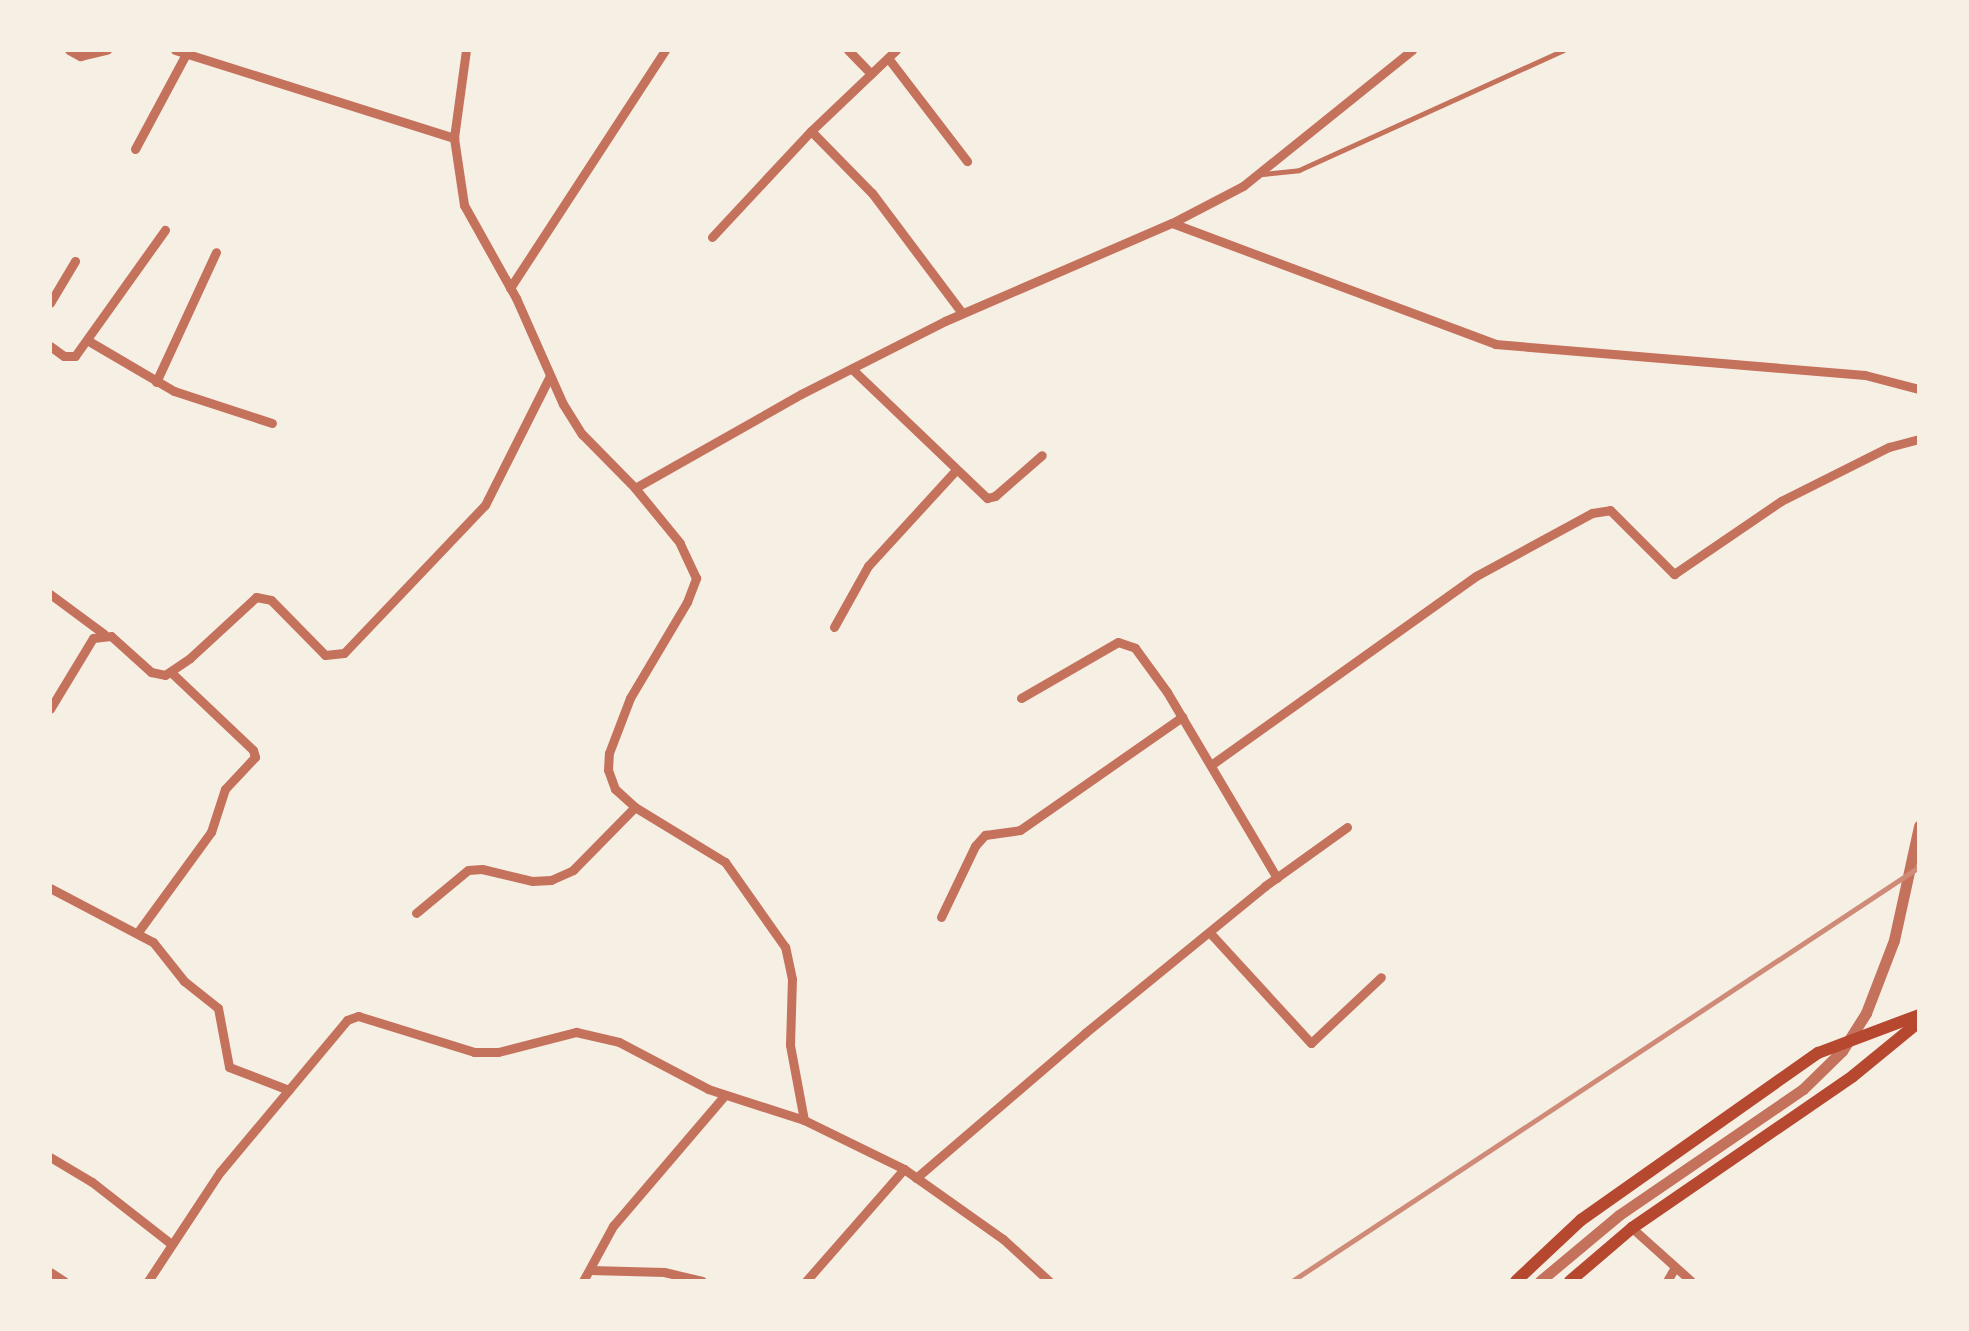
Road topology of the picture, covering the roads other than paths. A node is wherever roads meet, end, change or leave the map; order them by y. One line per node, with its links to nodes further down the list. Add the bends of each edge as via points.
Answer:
1 (69, 50): 2 (street, via 80,56)
2 (107, 50)
3 (175, 50): 9 (street)
4 (466, 50): 13 (street)
5 (665, 50): 22 (street)
6 (848, 50): 11 (street)
7 (1412, 50): 16 (street)
8 (1563, 50): 16 (lane, via 1298,170)
9 (187, 52): 13 (street); 14 (street)
10 (892, 54): 11 (street); 15 (street)
11 (871, 74): 12 (street)
12 (810, 130): 19 (street); 24 (street, via 872,193)
13 (454, 138): 22 (street, via 464,204)
14 (135, 149)
15 (966, 161)
16 (1259, 174): 17 (street)
17 (1172, 223): 24 (street); 30 (street, via 1495,344 1865,375)
18 (166, 230): 25 (street)
19 (712, 237)
20 (216, 252): 29 (street)
21 (76, 262): 23 (street)
22 (510, 288): 28 (street)
23 (50, 303)
24 (962, 313): 27 (street)
25 (86, 340): 26 (street, via 71,358); 29 (street)
26 (50, 346)
27 (852, 369): 34 (street); 35 (street)
28 (550, 376): 35 (street, via 582,434); 39 (street, via 486,505 344,653 325,654 271,600 256,597)
29 (156, 382): 31 (street)
30 (1919, 389)
31 (272, 423)
32 (1919, 439): 43 (street, via 1889,446 1782,501 1674,574 1610,510 1582,518 1476,576)
33 (1042, 455): 34 (street, via 991,498)
34 (956, 470): 37 (street, via 868,566)
35 (635, 488): 44 (street, via 680,544 696,578 630,698 610,754 616,789)
36 (50, 594): 38 (street)
37 (834, 626)
38 (104, 634): 39 (street, via 151,672); 41 (street, via 89,642)
39 (172, 673): 51 (street, via 255,757 225,788 210,832)
40 (1021, 698): 42 (street, via 1126,643 1149,665)
41 (50, 709)
42 (1182, 717): 43 (street); 50 (street, via 1020,830 985,835)
43 (1210, 765): 47 (street)
44 (635, 807): 49 (street, via 573,870 532,881 468,870); 57 (street, via 726,862 785,947 792,979 790,1046)
45 (1919, 826): 73 (street, via 1894,940 1866,1013 1842,1051 1803,1089 1619,1215)
46 (1348, 827): 47 (street)
47 (1277, 878): 52 (street)
48 (50, 888): 51 (street)
49 (416, 914)
50 (941, 917)
51 (138, 932): 55 (street, via 218,1008 229,1067)
52 (1211, 934): 53 (street, via 1310,1043); 60 (street)
53 (1381, 977)
54 (1919, 1019): 61 (main road, via 1853,1076); 72 (main road, via 1818,1053 1581,1220)
55 (289, 1090): 56 (street, via 358,1016 474,1052 498,1052 558,1034 596,1035); 62 (street)
56 (724, 1095): 57 (street); 64 (street, via 632,1202)
57 (804, 1120): 59 (street)
58 (50, 1157): 62 (street)
59 (904, 1169): 60 (street); 70 (street)
60 (916, 1178): 71 (street, via 1003,1239)
61 (1632, 1228): 63 (street); 74 (main road)
62 (170, 1243): 67 (street)
63 (1675, 1267): 75 (street); 76 (street)
64 (590, 1270): 68 (street); 69 (street, via 664,1272)
65 (50, 1272): 66 (street)
66 (64, 1281)
67 (148, 1281)
68 (583, 1281)
69 (702, 1281)
70 (806, 1281)
71 (1048, 1281)
72 (1516, 1281)
73 (1540, 1281)
74 (1570, 1281)
75 (1666, 1281)
76 (1691, 1281)

